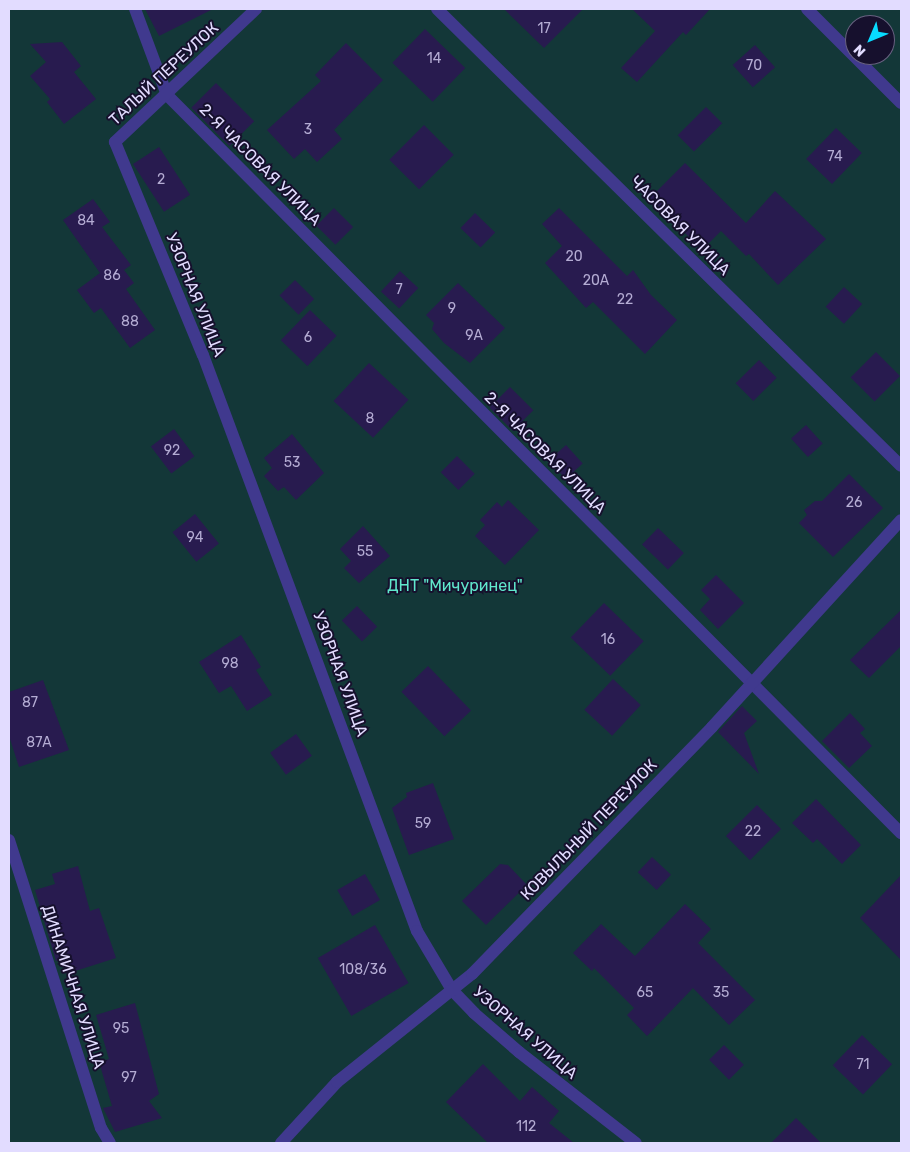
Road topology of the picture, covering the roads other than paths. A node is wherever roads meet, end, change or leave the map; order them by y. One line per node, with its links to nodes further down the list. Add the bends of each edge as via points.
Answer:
1 (135, 9): 5 (street)
2 (256, 9): 5 (street, ТАЛЫЙ ПЕРЕУЛОК)
3 (437, 9): 8 (street, ЧАСОВАЯ УЛИЦА)
4 (807, 9): 6 (street)
5 (167, 95): 7 (street, ТАЛЫЙ ПЕРЕУЛОК); 10 (street, 2-Я ЧАСОВАЯ УЛИЦА)
6 (901, 103)
7 (115, 142): 13 (street, УЗОРНАЯ УЛИЦА, via 206,364 417,931)
8 (901, 466)
9 (901, 520): 10 (street, КОВЫЛЬНЫЙ ПЕРЕУЛОК)
10 (752, 684): 11 (street, 2-Я ЧАСОВАЯ УЛИЦА); 13 (street, КОВЫЛЬНЫЙ ПЕРЕУЛОК, via 479,967)
11 (901, 833)
12 (9, 840): 14 (street, ДИНАМИЧНАЯ УЛИЦА, via 101,1128)
13 (452, 990): 15 (street, КОВЫЛЬНЫЙ ПЕРЕУЛОК, via 337,1082); 16 (street, УЗОРНАЯ УЛИЦА, via 519,1052)
14 (110, 1143)
15 (281, 1143)
16 (636, 1143)

